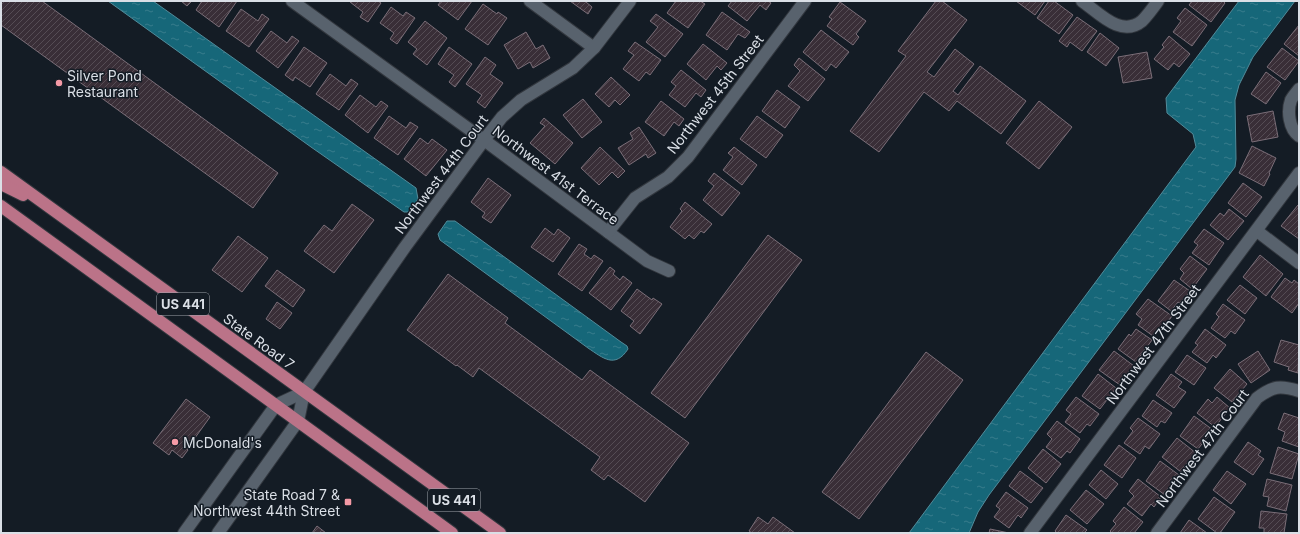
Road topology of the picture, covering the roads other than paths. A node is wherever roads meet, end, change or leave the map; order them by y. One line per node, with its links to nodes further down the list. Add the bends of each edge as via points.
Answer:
1 (292, 1): 10 (street, Northwest 41st Terrace)
2 (530, 1): 7 (street)
3 (630, 1): 7 (street, Northwest 44th Court)
4 (805, 1): 17 (street, Northwest 45th Street, via 688,157 668,177 635,198)
5 (1082, 1): 6 (street, via 1124,28 1141,21)
6 (1158, 1)
7 (594, 48): 10 (street, Northwest 44th Court, via 574,68 521,100 502,117)
8 (1299, 89): 9 (street, via 1291,99 1289,117)
9 (1299, 136)
10 (484, 140): 17 (street, Northwest 41st Terrace); 21 (street, Northwest 44th Court, via 405,247)
11 (1, 172): 15 (main road, State Road 7 / US 441)
12 (1299, 173): 16 (street, Northwest 47th Street)
13 (1, 184): 15 (main road)
14 (1, 206): 22 (main road, US 441)
15 (62, 216): 21 (main road, State Road 7 / US 441)
16 (1257, 231): 18 (street); 28 (street, Northwest 47th Street)
17 (608, 232): 19 (street, Northwest 41st Terrace, via 647,261)
18 (1299, 263)
19 (669, 271)
20 (1299, 391): 29 (street, Northwest 47th Court, via 1282,387 1269,389 1258,398)
21 (304, 392): 22 (street); 23 (street); 27 (main road, State Road 7 / US 441)
22 (276, 405): 23 (main road, US 441); 24 (street)
23 (298, 421): 25 (street); 26 (main road, US 441)
24 (184, 533)
25 (218, 533)
26 (452, 533)
27 (500, 533)
28 (1030, 533)
29 (1157, 533)

